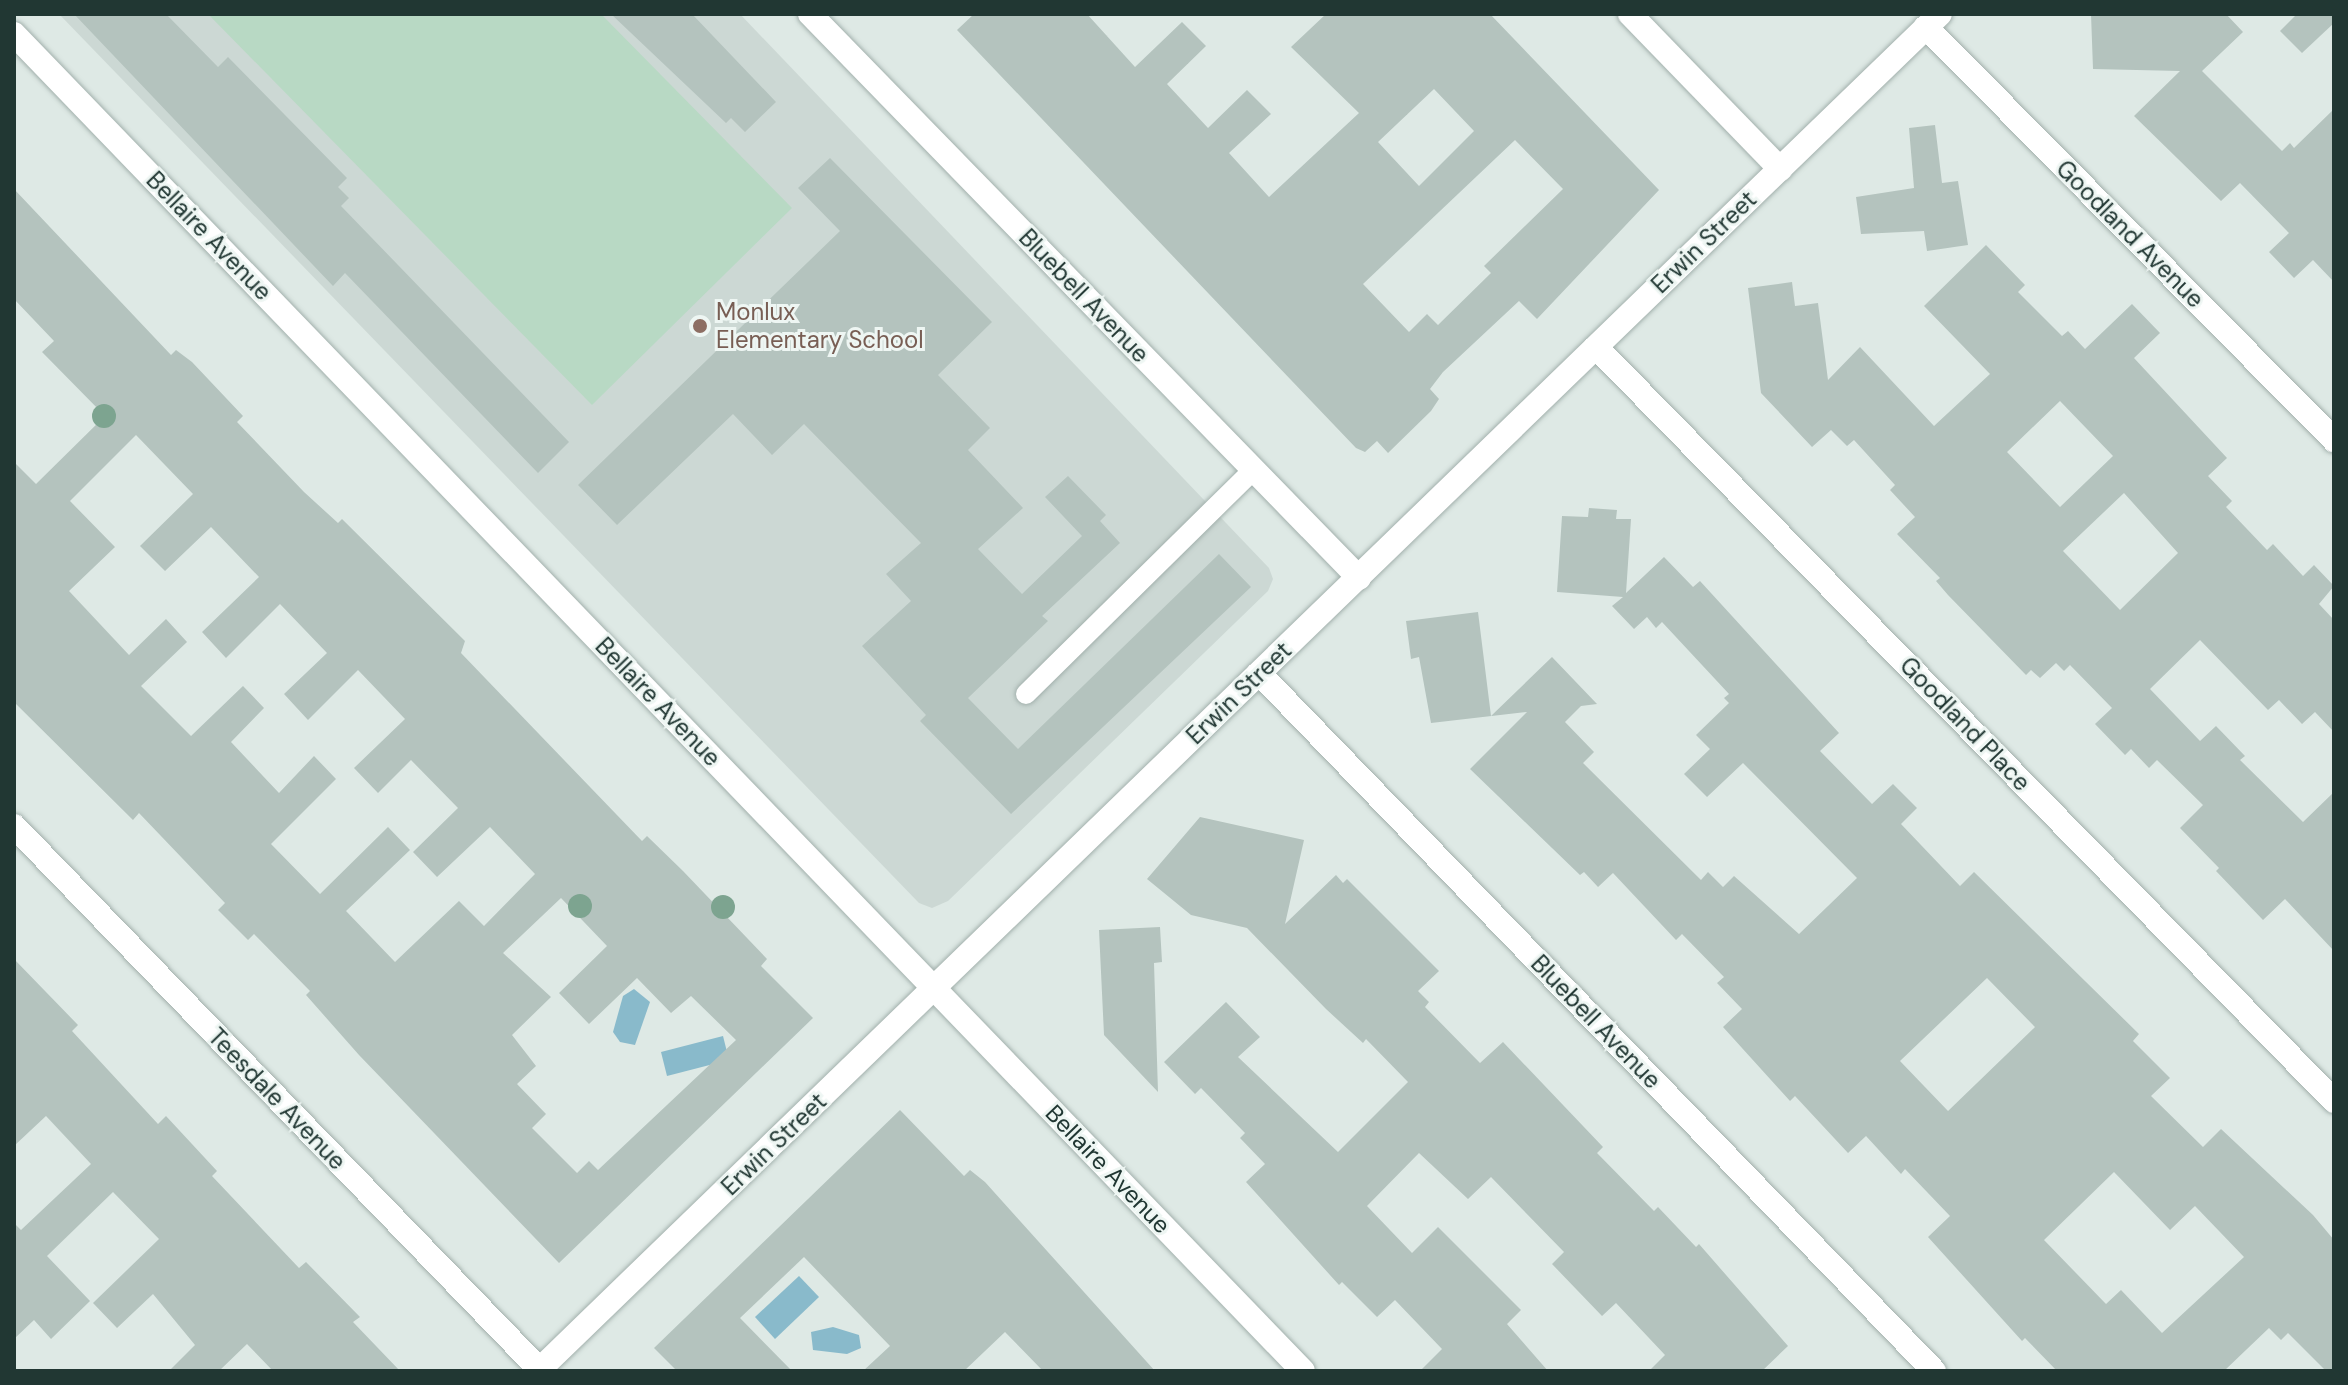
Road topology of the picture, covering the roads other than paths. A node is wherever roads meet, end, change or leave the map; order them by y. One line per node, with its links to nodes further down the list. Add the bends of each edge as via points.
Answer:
1 (810, 14): 8 (street, Bluebell Avenue)
2 (1630, 14): 5 (street)
3 (1933, 21): 5 (street, Erwin Street); 7 (street, Goodland Avenue)
4 (14, 34): 13 (street, Bellaire Avenue)
5 (1780, 169): 6 (street, Erwin Street)
6 (1596, 347): 9 (street, Erwin Street); 14 (street, Goodland Place)
7 (2334, 440)
8 (1253, 470): 9 (street, Bluebell Avenue); 11 (lane)
9 (1359, 578): 10 (street, Erwin Street)
10 (1259, 673): 13 (street, Erwin Street); 17 (street, Bluebell Avenue)
11 (1026, 694)
12 (14, 826): 15 (street, Teesdale Avenue)
13 (935, 989): 15 (street, Erwin Street); 16 (street, Bellaire Avenue)
14 (2334, 1101)
15 (539, 1370)
16 (1303, 1371)
17 (1934, 1371)

